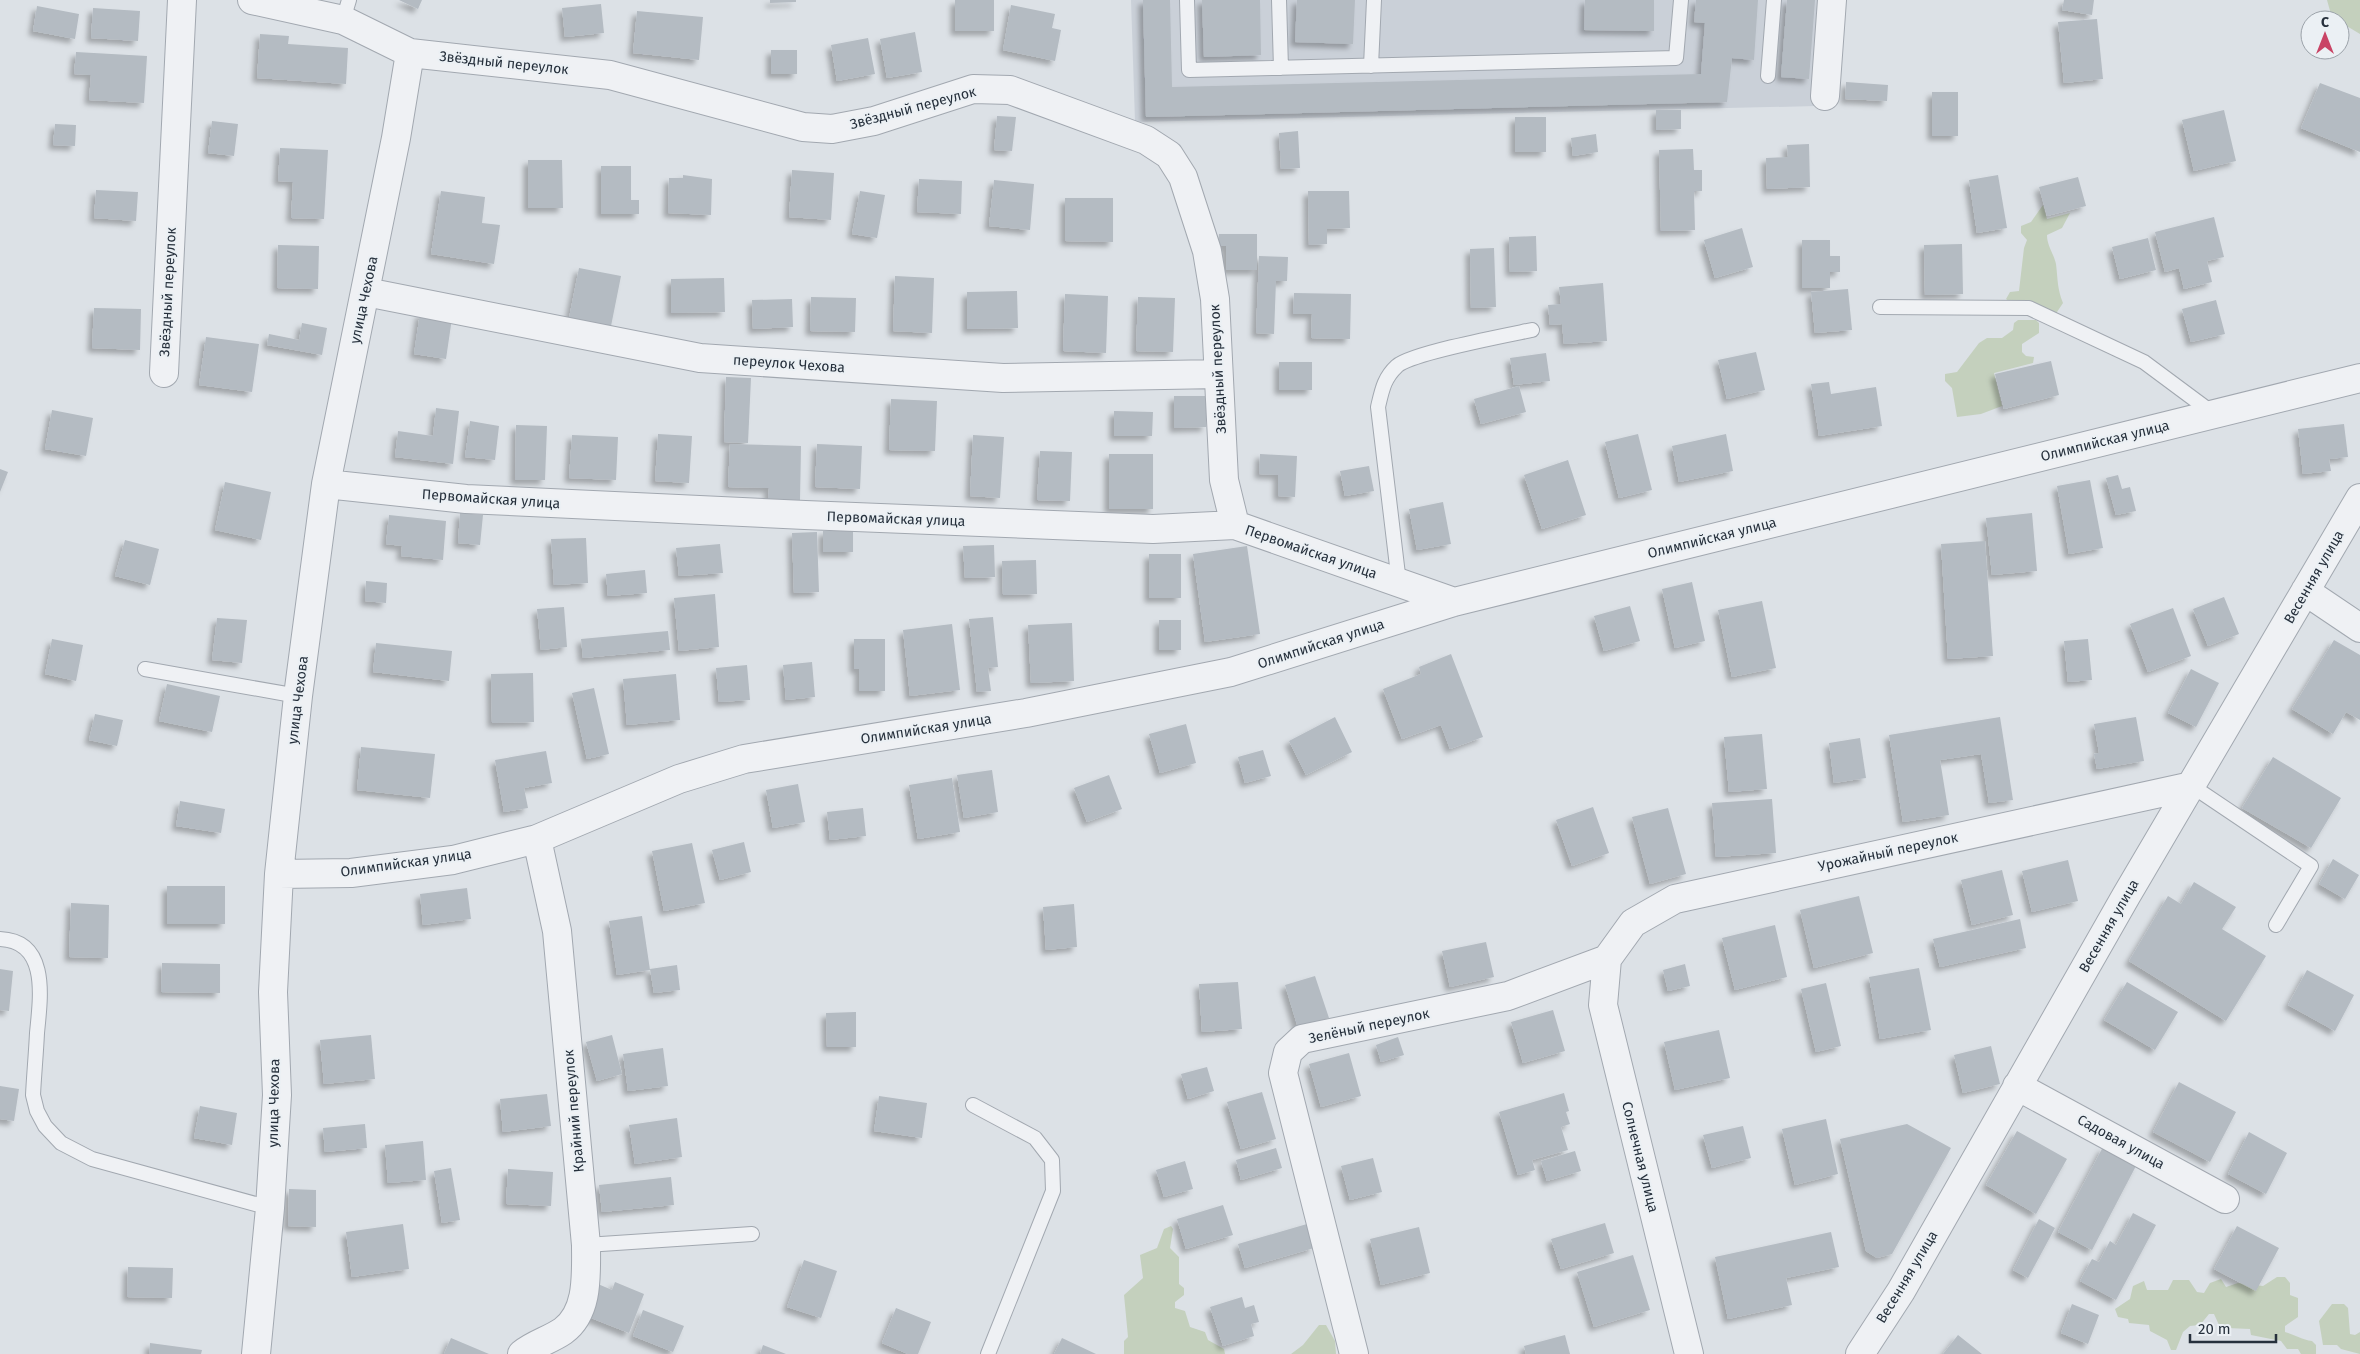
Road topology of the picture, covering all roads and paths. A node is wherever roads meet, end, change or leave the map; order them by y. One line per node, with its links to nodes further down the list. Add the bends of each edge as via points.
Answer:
1 (182, 0): 18 (street, Звёздный переулок)
2 (252, 0): 9 (street, Звёздный переулок)
3 (1187, 0): 12 (lane, via 1189,70)
4 (1279, 0): 12 (lane)
5 (1374, 0): 11 (lane)
6 (1681, 0): 11 (lane, via 1676,58)
7 (1774, 0): 13 (lane)
8 (1832, 0): 14 (street)
9 (346, 10): 10 (street, Звёздный переулок)
10 (410, 53): 15 (street, улица Чехова); 19 (street, Звёздный переулок, via 610,75 775,120 832,129 874,121 974,89 1010,90 1146,140 1169,155 1183,177 1207,251 1215,300)
11 (1371, 66): 12 (lane)
12 (1281, 68)
13 (1768, 76)
14 (1824, 96)
15 (366, 292): 19 (street, переулок Чехова, via 700,358 1003,378); 22 (street, улица Чехова)
16 (1880, 307): 21 (lane, via 2029,308 2144,362)
17 (1532, 330): 25 (lane, via 1422,355 1399,364 1383,382 1378,407)
18 (164, 374)
19 (1218, 374): 24 (street, Звёздный переулок, via 1224,480)
20 (2360, 378): 21 (street, Олимпийская улица)
21 (2215, 414): 27 (street, Олимпийская улица)
22 (326, 484): 24 (street, Первомайская улица, via 466,499 804,515 1152,529); 30 (street, улица Чехова)
23 (2360, 498): 26 (street, Весенняя улица)
24 (1235, 525): 25 (street, Первомайская улица)
25 (1399, 583): 27 (street, Первомайская улица)
26 (2305, 591): 28 (street); 31 (street, Весенняя улица)
27 (1454, 602): 32 (street, Олимпийская улица, via 1231,672 1026,713 744,759 679,779)
28 (2360, 628)
29 (146, 669): 30 (lane)
30 (298, 696): 33 (street, улица Чехова)
31 (2192, 786): 34 (lane, via 2311,866); 36 (street, Урожайный переулок, via 1675,899 1633,923); 37 (street, Весенняя улица)
32 (537, 839): 33 (street, Олимпийская улица, via 453,860 351,873); 42 (street, Крайний переулок, via 557,931)
33 (279, 874): 40 (street, улица Чехова, via 273,992 276,1095)
34 (2276, 925)
35 (0, 939): 40 (lane, via 18,944 30,953 37,968 41,986 33,1095 45,1126 61,1144 92,1159)
36 (1607, 959): 46 (street, Зелёный переулок, via 1508,996 1302,1039 1288,1052 1283,1073); 47 (street, Солнечная улица, via 1603,1005)
37 (2017, 1086): 39 (street, Садовая улица); 48 (street, Весенняя улица, via 1901,1290)
38 (974, 1105): 45 (lane, via 1035,1138 1052,1160 1053,1191)
39 (2226, 1199)
40 (270, 1208): 43 (street, улица Чехова)
41 (752, 1234): 42 (lane)
42 (586, 1245): 44 (street, Крайний переулок, via 586,1283 578,1316 563,1331)
43 (256, 1354)
44 (522, 1354)
45 (988, 1354)
46 (1354, 1354)
47 (1688, 1354)
48 (1860, 1354)

